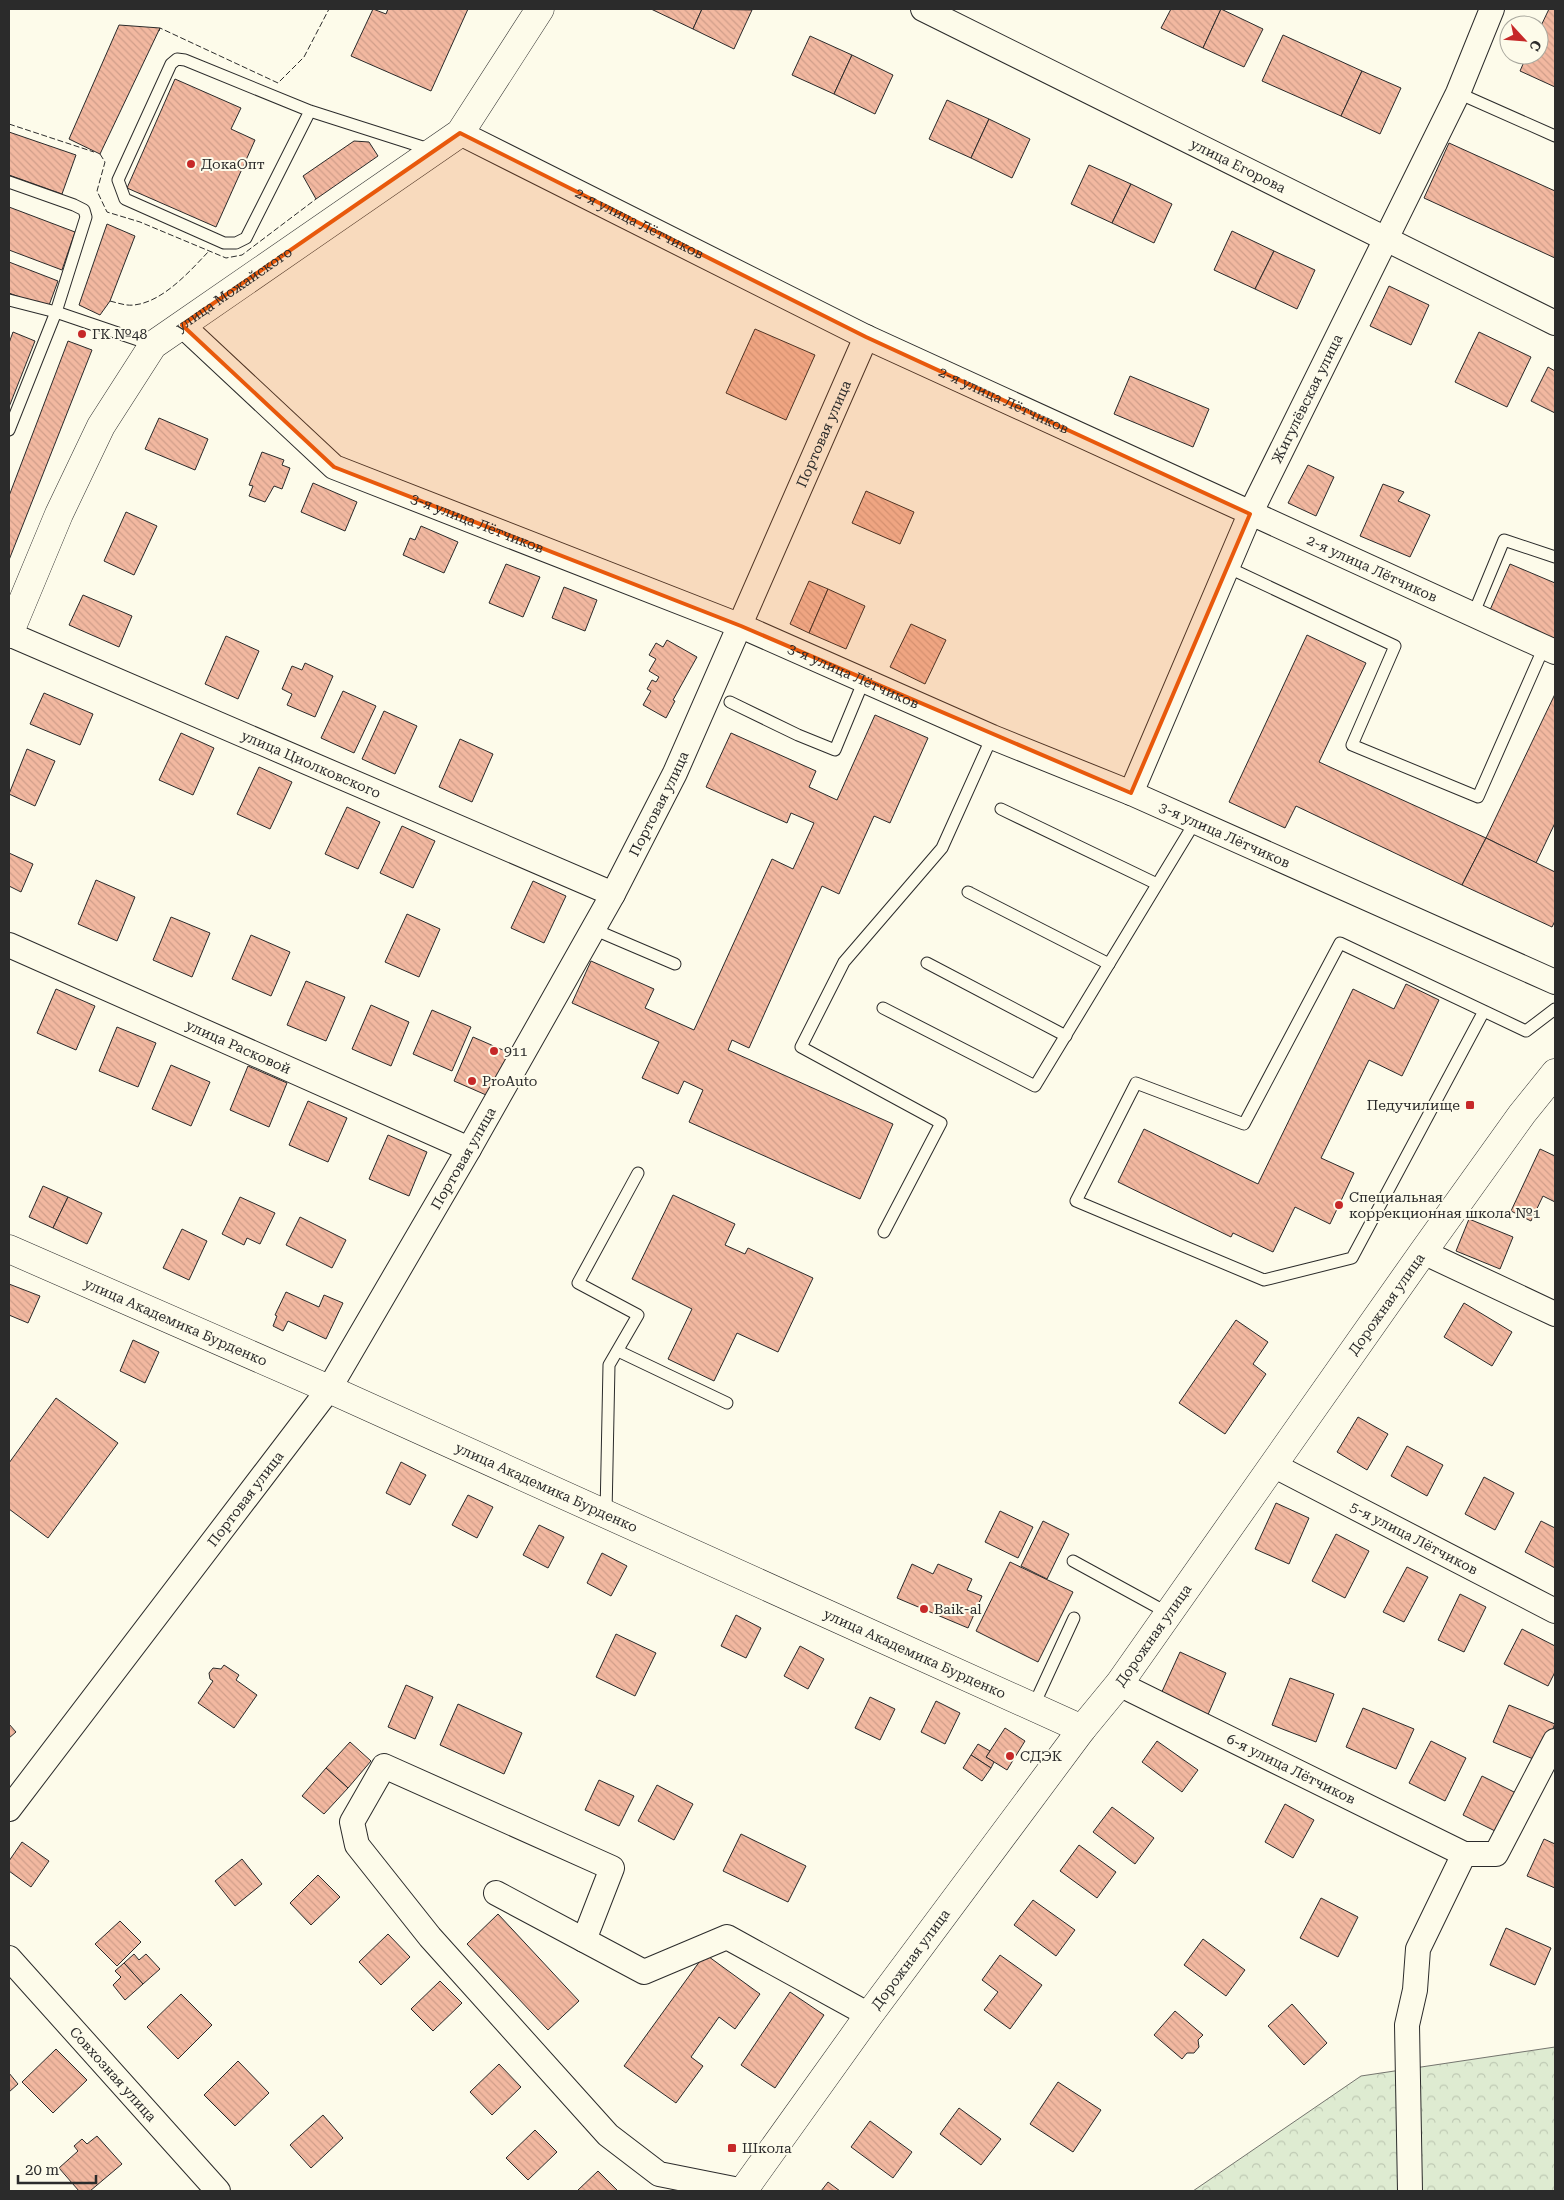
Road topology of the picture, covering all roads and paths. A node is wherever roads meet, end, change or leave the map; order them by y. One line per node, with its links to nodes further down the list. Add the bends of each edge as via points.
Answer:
1 (540, 9): 6 (street, улица Можайского)
2 (923, 9): 10 (street, улица Егорова)
3 (1492, 9): 4 (street, Жигулёвская улица)
4 (1458, 93): 7 (lane); 10 (street, Жигулёвская улица)
5 (310, 111): 5 (lane, via 177,59 171,64 118,180 125,199 224,243 236,243 246,238); 8 (lane)
6 (460, 133): 8 (street, улица Можайского); 15 (street, 2-я улица Лётчиков)
7 (1555, 136)
8 (434, 150): 14 (street, улица Можайского)
9 (9, 182): 12 (lane, via 84,210 86,217)
10 (1387, 239): 13 (street, улица Егорова); 18 (street, Жигулёвская улица)
11 (9, 300): 12 (lane)
12 (56, 312): 16 (lane); 17 (lane)
13 (1555, 323)
14 (182, 326): 16 (street, улица Можайского); 22 (street, 3-я улица Лётчиков, via 334,467)
15 (866, 337): 18 (street, 2-я улица Лётчиков); 22 (street, Портовая улица)
16 (153, 345): 23 (street, улица Можайского, via 101,426 59,514)
17 (9, 430)
18 (1250, 514): 20 (street, Жигулёвская улица); 21 (street, 2-я улица Лётчиков)
19 (1555, 557): 21 (lane, via 1504,540)
20 (1227, 567): 24 (lane, via 1395,646 1352,745 1478,797); 28 (street, Жигулёвская улица)
21 (1473, 615): 24 (street, 2-я улица Лётчиков)
22 (741, 626): 25 (street, 3-я улица Лётчиков); 33 (street, Портовая улица, via 675,773)
23 (9, 634): 33 (street, улица Циолковского)
24 (1550, 650)
25 (864, 680): 26 (lane, via 835,750); 27 (street, 3-я улица Лётчиков)
26 (730, 702)
27 (992, 737): 28 (street, 3-я улица Лётчиков); 47 (lane, via 942,848 844,962 801,1047 941,1122)
28 (1131, 793): 30 (street, 3-я улица Лётчиков)
29 (1001, 809): 31 (lane)
30 (1196, 822): 31 (lane); 39 (street, 3-я улица Лётчиков)
31 (1157, 884): 38 (lane)
32 (968, 892): 38 (lane)
33 (613, 894): 34 (street, Портовая улица)
34 (593, 930): 37 (lane); 45 (street, Портовая улица)
35 (9, 945): 45 (street, улица Расковой)
36 (927, 963): 43 (lane)
37 (675, 964)
38 (1109, 964): 43 (lane)
39 (1555, 982)
40 (883, 1008): 43 (lane, via 1035,1086)
41 (1555, 1009): 42 (lane, via 1526,1031)
42 (1484, 1011): 42 (lane, via 1340,943 1244,1124 1136,1083 1076,1201 1264,1280 1352,1258)
43 (1066, 1036)
44 (1555, 1073): 49 (street, Дорожная улица)
45 (469, 1149): 52 (street, Портовая улица)
46 (638, 1173): 51 (lane, via 578,1283 638,1315)
47 (884, 1232)
48 (9, 1249): 52 (street, улица Академика Бурденко)
49 (1423, 1252): 50 (street); 54 (street, Дорожная улица)
50 (1555, 1314)
51 (618, 1351): 53 (lane); 55 (lane, via 609,1366)
52 (329, 1389): 55 (street, улица Академика Бурденко); 64 (street, Портовая улица)
53 (727, 1403)
54 (1273, 1465): 57 (street, 5-я улица Лётчиков); 58 (street, Дорожная улица)
55 (606, 1514): 61 (street, улица Академика Бурденко)
56 (1073, 1561): 58 (lane)
57 (1555, 1611)
58 (1169, 1614): 60 (street, Дорожная улица)
59 (1074, 1618): 61 (lane)
60 (1119, 1684): 62 (street, Дорожная улица); 65 (street, 6-я улица Лётчиков)
61 (1032, 1707): 62 (street, улица Академика Бурденко)
62 (1082, 1729): 69 (street, Дорожная улица)
63 (1555, 1741): 65 (street, via 1496,1854)
64 (9, 1809)
65 (1464, 1854): 72 (street, via 1418,1949 1415,1990 1407,2026)
66 (496, 1893): 67 (street)
67 (584, 1940): 69 (street, via 644,1972 727,1937); 71 (street, via 612,1868 384,1766 352,1822 358,1844 430,1937 608,2135 659,2174)
68 (9, 1958): 70 (street, Совхозная улица)
69 (870, 2015): 71 (street, Дорожная улица)
70 (218, 2191)
71 (743, 2191)
72 (1410, 2191)

